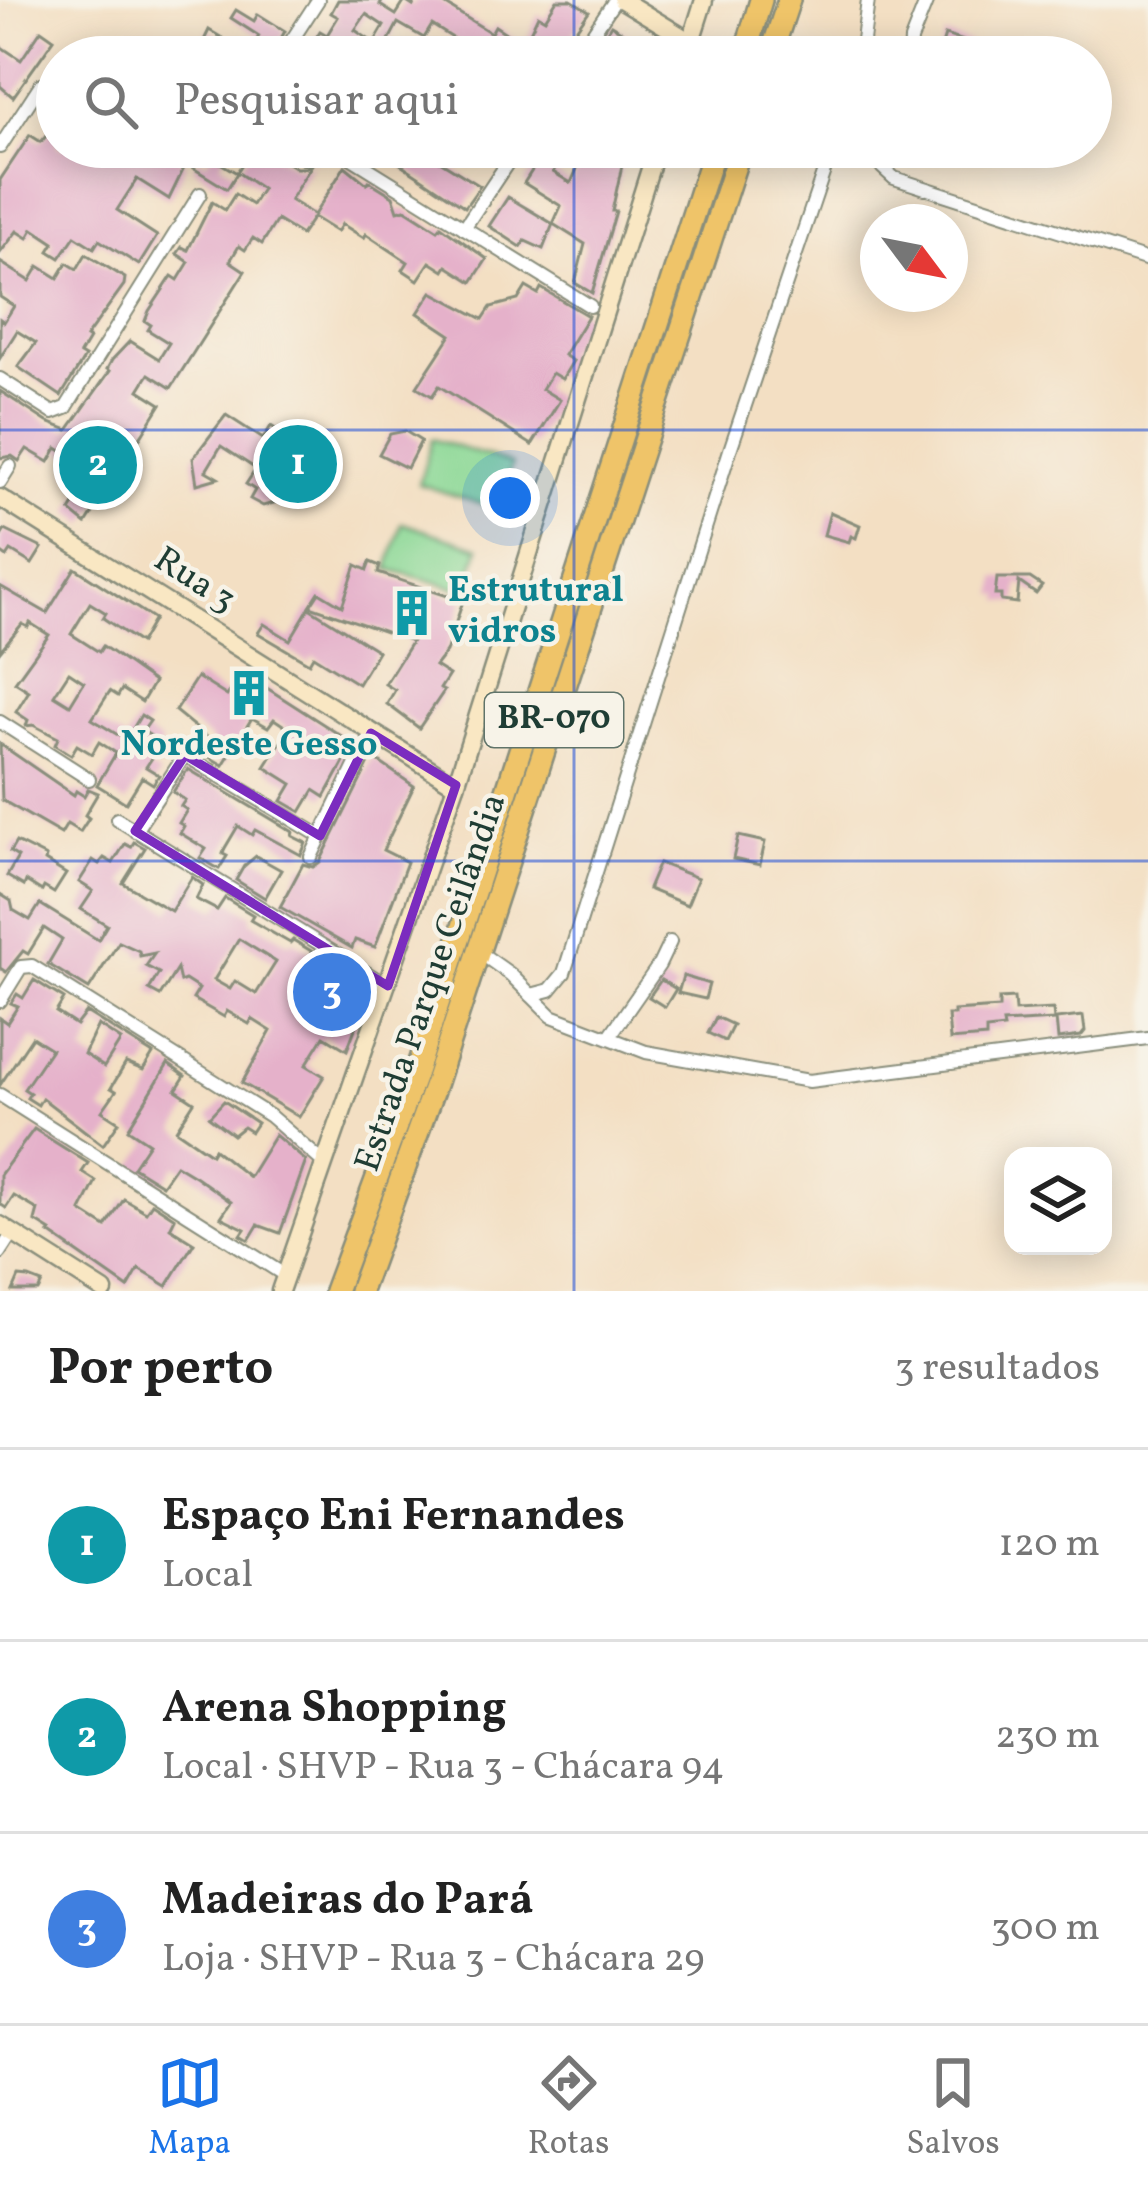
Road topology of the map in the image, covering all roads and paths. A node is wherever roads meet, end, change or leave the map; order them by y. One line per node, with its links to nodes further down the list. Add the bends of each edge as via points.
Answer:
1 (318, 0): 8 (street)
2 (619, 0): 9 (street); 10 (main road)
3 (704, 0): 11 (main road)
4 (761, 0): 12 (highway)
5 (788, 0): 13 (highway)
6 (868, 0): 14 (street)
7 (927, 0): 15 (street)
8 (295, 36)
9 (592, 36)
10 (669, 36)
11 (692, 36)
12 (750, 36)
13 (777, 36)
14 (864, 36)
15 (913, 36)
16 (36, 90): 17 (street)
17 (0, 147)
18 (368, 168): 26 (street)
19 (504, 168): 26 (street)
20 (650, 168): 36 (main road)
21 (708, 168): 54 (highway, Estrada Parque Ceilândia / BR-070, via 422,1052)
22 (734, 168): 42 (highway, Estrada Parque Ceilândia / BR-070)
23 (825, 168): 44 (street, via 564,974)
24 (883, 168): 27 (street)
25 (200, 194): 29 (street, via 66,408 53,413)
26 (464, 228): 28 (street)
27 (1148, 260)
28 (590, 306)
29 (0, 379)
30 (10, 466): 31 (street)
31 (0, 482)
32 (0, 497): 34 (main road, Rua 3)
33 (0, 722): 35 (street)
34 (371, 734): 36 (main road, Rua 3); 39 (street)
35 (89, 778)
36 (455, 785): 43 (main road)
37 (117, 820): 38 (street)
38 (135, 831): 39 (street, via 188,755); 43 (street)
39 (320, 836): 40 (street)
40 (311, 857)
41 (670, 942): 46 (street)
42 (478, 952): 44 (street); 55 (highway, Estrada Parque Ceilândia / BR-070)
43 (388, 986): 49 (main road)
44 (531, 995): 46 (street, via 552,1016)
45 (0, 1001): 49 (street, via 21,967 32,966 270,1116)
46 (609, 1037): 47 (street, via 646,1052 808,1081)
47 (1148, 1039)
48 (0, 1095): 52 (street)
49 (324, 1163): 52 (main road)
50 (7, 1229): 51 (street); 53 (main road)
51 (0, 1253)
52 (283, 1283)
53 (104, 1291)
54 (335, 1291)
55 (360, 1291)

